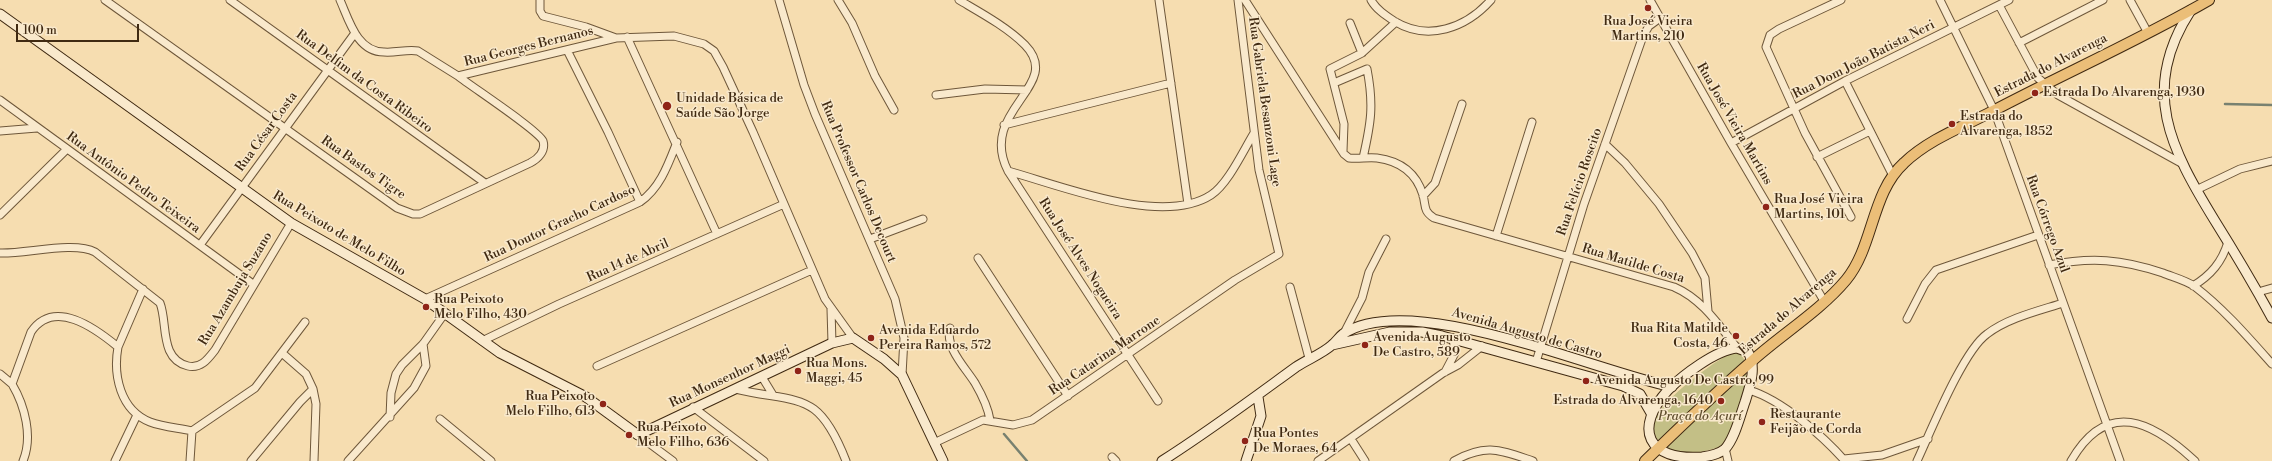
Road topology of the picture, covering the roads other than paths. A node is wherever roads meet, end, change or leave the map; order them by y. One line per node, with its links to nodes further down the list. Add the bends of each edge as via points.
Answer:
1 (105, 0): 52 (street, Rua Bastos Tigre)
2 (230, 0): 36 (street, Rua Delfim da Costa Ribeiro)
3 (340, 0): 29 (street, Rua Georges Bernanos)
4 (540, 0): 31 (street, via 540,13 549,18)
5 (779, 0): 81 (street, Rua Professor Carlos Decourt, via 815,114)
6 (838, 0): 47 (street, via 852,23 875,76)
7 (959, 0): 42 (street, via 1025,45 1032,55 1037,71)
8 (1159, 0): 39 (street)
9 (1238, 0): 55 (street, Rua Gabriela Besanzoni Lage)
10 (1246, 0): 60 (street)
11 (1371, 0): 25 (street, via 1381,12)
12 (1491, 0): 25 (street, via 1471,19 1441,31 1414,30)
13 (1650, 0): 23 (street, Rua José Vieira Martins)
14 (1841, 0): 46 (street, via 1779,29 1770,35 1767,41 1766,47 1770,58)
15 (1940, 0): 27 (street, Rua Córrego Azul)
16 (2008, 0): 20 (street, Rua Dom João Batista Neri)
17 (2103, 0): 33 (street)
18 (2130, 0): 28 (street)
19 (2209, 0): 21 (main road, Estrada do Alvarenga)
20 (1999, 5): 27 (street, Rua Dom João Batista Neri); 33 (street)
21 (2191, 10): 24 (main road, Estrada do Alvarenga); 32 (street)
22 (0, 14): 68 (street, Rua Peixoto de Melo Filho)
23 (1660, 18): 57 (street, Rua Felício Roscito, via 1649,26 1643,36); 58 (street, Rua José Vieira Martins)
24 (2172, 20): 28 (main road, Estrada do Alvarenga); 32 (street, via 2176,26)
25 (1396, 22): 35 (street)
26 (1350, 23): 35 (street)
27 (1955, 28): 38 (street, Rua Dom João Batista Neri); 48 (street, Rua Córrego Azul)
28 (2148, 32): 41 (main road, Estrada do Alvarenga)
29 (355, 33): 36 (street, Rua César Costa); 37 (street, Rua Georges Bernanos, via 370,49 385,52 418,51)
30 (627, 37): 31 (street, Rua Georges Bernanos); 56 (street); 72 (street, Rua Georges Bernanos, via 674,36 704,44 714,51 736,94)
31 (616, 38): 34 (street, Rua Georges Bernanos)
32 (2176, 38): 64 (street, via 2168,62 2164,101 2172,140)
33 (2019, 43): 41 (street)
34 (567, 50): 37 (street, Rua Georges Bernanos); 71 (street)
35 (1362, 53): 40 (street, via 1330,69)
36 (326, 70): 52 (street, Rua César Costa); 67 (street, Rua Delfim da Costa Ribeiro)
37 (458, 76): 67 (street, Rua Bastos Tigre, via 530,127 543,141 544,148 536,160)
38 (1845, 81): 46 (street, Rua Dom João Batista Neri); 54 (street)
39 (1171, 83): 50 (street); 73 (street)
40 (1334, 83): 60 (street, via 1344,124); 62 (street, via 1367,69 1372,95 1372,116)
41 (2043, 84): 48 (main road, Estrada do Alvarenga); 64 (street, via 2058,95)
42 (1028, 90): 43 (street, via 985,89); 50 (street)
43 (936, 95)
44 (0, 100): 51 (street, Rua Antônio Pedro Teixeira)
45 (1462, 104): 70 (street, via 1434,183)
46 (1795, 108): 58 (street, Rua Dom João Batista Neri); 61 (street)
47 (894, 110)
48 (1994, 110): 66 (main road, Estrada do Alvarenga, via 1922,149 1903,163); 79 (street, Rua Córrego Azul)
49 (1532, 122): 80 (street)
50 (1004, 125): 65 (street, Rua José Alves Nogueira, via 1002,160)
51 (37, 128): 53 (street); 59 (street, Rua Antônio Pedro Teixeira)
52 (286, 128): 67 (street, Rua Bastos Tigre, via 405,212 420,214); 68 (street, Rua César Costa)
53 (0, 131)
54 (1870, 131): 61 (street); 66 (street)
55 (1254, 133): 73 (street, via 1220,187 1206,198); 86 (street, Rua Gabriela Besanzoni Lage, via 1263,190)
56 (677, 142): 71 (street, Rua Doutor Gracho Cardoso, via 656,187); 78 (street)
57 (1605, 144): 87 (street, Rua Felício Roscito); 101 (street, via 1625,163 1659,204 1692,254 1705,278)
58 (1731, 144): 98 (street, Rua José Vieira Martins)
59 (67, 149): 74 (street); 84 (street, Rua Antônio Pedro Teixeira)
60 (1343, 151): 62 (street, Rua Matilde Costa, via 1349,158)
61 (1817, 157): 75 (street)
62 (1363, 158): 70 (street, Rua Matilde Costa, via 1378,158 1401,164 1411,173)
63 (2272, 161): 69 (street, via 2240,169)
64 (2181, 163): 69 (street)
65 (1008, 171): 73 (street, via 1111,201 1150,205); 119 (street, Rua José Alves Nogueira)
66 (1893, 176): 98 (main road, Estrada do Alvarenga, via 1857,261 1847,278)
67 (485, 183)
68 (241, 188): 77 (street, Rua Peixoto de Melo Filho); 84 (street, Rua César Costa)
69 (2196, 190): 83 (street)
70 (1424, 196): 80 (street, Rua Matilde Costa, via 1425,210 1434,218)
71 (640, 202): 97 (street, Rua Doutor Gracho Cardoso)
72 (784, 204): 78 (street, Rua 14 de Abril); 90 (street, Rua Georges Bernanos)
73 (1188, 204)
74 (0, 215)
75 (1851, 217)
76 (923, 219): 81 (street)
77 (291, 223): 91 (street, Rua Azambuja Suzano); 97 (street, Rua Peixoto de Melo Filho)
78 (717, 234): 110 (street, Rua 14 de Abril)
79 (2038, 235): 89 (street, Rua Córrego Azul); 104 (street, via 1936,270 1925,284)
80 (1496, 236): 87 (street, Rua Matilde Costa)
81 (870, 239): 127 (street, Rua Professor Carlos Decourt, via 899,312 904,350)
82 (1386, 239): 107 (street, via 1369,272 1362,298)
83 (2228, 242): 92 (street, via 2219,264); 96 (street)
84 (200, 246): 91 (street, Rua Antônio Pedro Teixeira)
85 (0, 253): 95 (street, Rua Azambuja Suzano, via 83,247 95,252)
86 (1279, 254): 119 (street, Rua Catarina Marrone, via 1235,280)
87 (1567, 257): 101 (street, Rua Matilde Costa, via 1674,287 1687,293); 117 (street, Rua Felício Roscito)
88 (978, 258): 137 (street)
89 (2048, 264): 92 (street, via 2100,259 2128,262); 99 (street, Rua Córrego Azul)
90 (812, 270): 100 (street, Rua Georges Bernanos); 124 (street)
91 (253, 284): 95 (street, Rua Azambuja Suzano, via 215,350 198,366 182,364 170,354 165,336 164,312 160,303)
92 (2193, 286): 123 (street, via 2244,333)
93 (1290, 287): 120 (street)
94 (2272, 288): 96 (street)
95 (143, 289): 115 (street)
96 (2258, 292): 103 (street)
97 (425, 299): 102 (street, Rua Peixoto de Melo Filho)
98 (1824, 301): 121 (main road, Estrada do Alvarenga)
99 (2063, 303): 146 (street, Rua Córrego Azul); 150 (street, via 2009,323 1978,341 1966,360)
100 (831, 309): 108 (street); 111 (street)
101 (1708, 311): 116 (street, Rua Matilde Costa)
102 (445, 313): 110 (street, Rua Peixoto de Melo Filho); 112 (street)
103 (2272, 318)
104 (1907, 319)
105 (305, 322): 118 (street)
106 (950, 328): 145 (street, via 948,334 953,349 984,399)
107 (1343, 334): 113 (street, Avenida Augusto de Castro); 117 (street, Avenida Augusto de Castro, via 1380,323 1416,320 1482,332)
108 (853, 338): 111 (street, Rua Monsenhor Maggi); 127 (street)
109 (1453, 338): 113 (street, Avenida Augusto de Castro, via 1403,331 1375,334); 114 (street, Avenida Augusto de Castro); 125 (street, via 1455,353)
110 (482, 341): 148 (street, Rua Peixoto de Melo Filho, via 519,364 586,397)
111 (832, 343): 129 (street, Rua Monsenhor Maggi)
112 (423, 344): 143 (street, via 396,374 391,394); 143 (street, via 426,366 414,388)
113 (1332, 346): 120 (street, Avenida Augusto de Castro)
114 (1482, 346): 122 (street, Avenida Augusto de Castro); 125 (street)
115 (118, 347): 130 (street, via 80,321 64,317 47,318 34,326); 142 (street, via 116,373 122,393)
116 (1737, 348): 121 (street, via 1748,352); 132 (street, via 1707,360)
117 (1539, 349): 122 (street, Rua Felício Roscito); 128 (street, Avenida Augusto de Castro)
118 (282, 353): 133 (street, via 306,374); 147 (street, via 246,396)
119 (1128, 355): 137 (street, Rua Catarina Marrone); 139 (street, Rua José Alves Nogueira)
120 (1309, 358): 138 (street, Avenida Augusto de Castro)
121 (1752, 361): 135 (street); 153 (main road, Estrada do Alvarenga)
122 (1536, 362): 131 (street, Avenida Augusto de Castro)
123 (2272, 364)
124 (597, 366)
125 (1444, 373): 149 (street)
126 (0, 374): 130 (street)
127 (902, 375): 151 (street)
128 (1626, 375): 131 (street); 132 (street, Avenida Augusto de Castro)
129 (762, 377): 134 (street, Rua Monsenhor Maggi); 136 (street)
130 (12, 384): 155 (street, via 23,405 26,418 27,445)
131 (1623, 386): 141 (street, Avenida Augusto de Castro, via 1640,394)
132 (1672, 387): 141 (street)
133 (313, 389): 158 (street); 159 (street, via 316,404)
134 (735, 389): 136 (street); 140 (street, Rua Monsenhor Maggi)
135 (1749, 390): 152 (street, via 1736,427); 154 (street, via 1767,398 1792,415 1826,441)
136 (773, 395): 164 (street, via 808,404 819,412 829,423)
137 (1068, 396): 145 (street, Rua Catarina Marrone, via 1032,420 1021,424 1004,424)
138 (1258, 397): 166 (street, Avenida Augusto de Castro); 167 (street, via 1261,416)
139 (1158, 401)
140 (693, 407): 148 (street, Rua Monsenhor Maggi); 163 (street)
141 (1651, 413): 153 (street, via 1650,433)
142 (137, 415): 147 (street, via 150,422); 156 (street)
143 (390, 417): 160 (street)
144 (440, 419): 161 (street)
145 (990, 420): 151 (street, Rua Catarina Marrone, via 983,420)
146 (2107, 424): 175 (street, via 2079,447); 176 (street, Rua Córrego Azul); 177 (street, via 2123,421 2156,431)
147 (192, 431): 157 (street)
148 (638, 435): 162 (street, Rua Peixoto de Melo Filho)
149 (1351, 439): 168 (street); 169 (street)
150 (1928, 439): 154 (street, via 1882,455); 174 (street)
151 (934, 443): 165 (street)
152 (1725, 448): 153 (street, via 1714,454 1692,458 1672,457); 173 (street)
153 (1656, 450): 172 (main road, Estrada do Alvarenga)
154 (1845, 460)
155 (23, 461)
156 (115, 461)
157 (190, 461)
158 (251, 461)
159 (314, 461)
160 (348, 461)
161 (491, 461)
162 (674, 461)
163 (764, 461)
164 (846, 461)
165 (943, 461)
166 (1162, 461)
167 (1246, 461)
168 (1318, 461)
169 (1365, 461)
170 (1454, 461): 171 (street, via 1474,451 1490,448)
171 (1533, 461)
172 (1645, 461)
173 (1728, 461)
174 (1917, 461)
175 (2071, 461)
176 (2120, 461)
177 (2195, 461)

